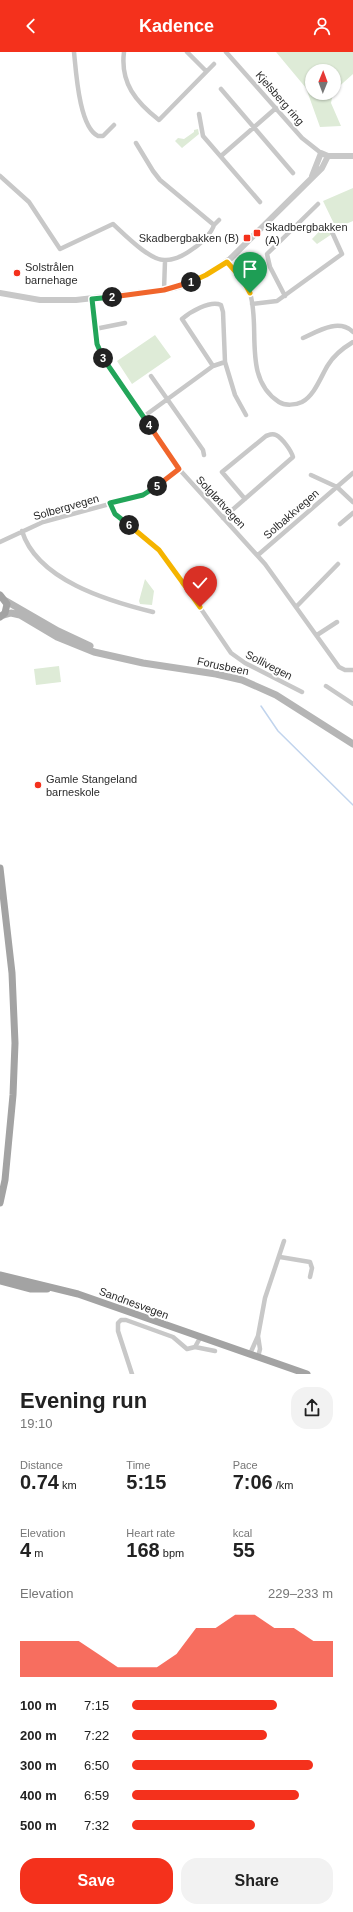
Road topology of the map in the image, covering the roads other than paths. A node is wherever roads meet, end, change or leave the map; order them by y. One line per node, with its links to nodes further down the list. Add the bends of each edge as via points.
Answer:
1 (74, 52): 10 (street, via 78,96 89,126 98,136 103,136)
2 (124, 52): 6 (street, via 123,69 130,91 159,120)
3 (187, 52): 6 (street)
4 (226, 52): 8 (street, Kjelsberg ring)
5 (214, 64): 6 (street)
6 (206, 72)
7 (221, 89): 11 (street)
8 (276, 108): 11 (street); 13 (street, Kjelsberg ring, via 302,138)
9 (198, 114): 14 (street, via 203,136)
10 (114, 125)
11 (254, 127): 14 (street); 17 (street)
12 (136, 143): 23 (street, via 160,180)
13 (320, 153): 15 (street, Kjelsberg ring); 19 (street)
14 (221, 156): 20 (street)
15 (328, 156): 16 (street, Kjelsberg ring); 19 (street, via 322,168)
16 (353, 156)
17 (292, 173)
18 (0, 176): 25 (street, via 29,202 60,249 113,224 148,253)
19 (312, 176): 26 (street)
20 (260, 202)
21 (318, 204): 29 (street, via 268,254 270,267)
22 (219, 220): 23 (street)
23 (214, 225): 25 (street, via 198,246 182,256)
24 (332, 232): 29 (street, via 342,254)
25 (165, 261): 27 (street)
26 (227, 262): 27 (street, via 196,280); 31 (street, via 247,286)
27 (164, 290): 30 (street)
28 (0, 293): 30 (street, via 40,300)
29 (285, 296): 31 (street, via 277,301)
30 (92, 299): 33 (street, Solgløttvegen)
31 (252, 304): 36 (street, via 257,366 264,386 282,404 294,404 307,398 334,357)
32 (125, 324): 33 (street)
33 (95, 329): 42 (street, Solgløttvegen, via 97,344 104,360)
34 (353, 332): 35 (street, via 348,327 332,327)
35 (304, 338)
36 (353, 342)
37 (225, 362): 38 (street); 38 (street, via 222,307 215,304 202,307 182,319); 41 (street)
38 (213, 366): 40 (street)
39 (151, 376): 40 (street)
40 (168, 400): 42 (street); 43 (street)
41 (246, 415)
42 (142, 416): 44 (street, Solgløttvegen)
43 (204, 455)
44 (179, 469): 50 (street, Solbergvegen, via 148,493); 52 (street, Solgløttvegen)
45 (353, 473): 47 (street, Solbakkvegen)
46 (311, 475): 47 (street, Solbakkvegen)
47 (337, 487): 49 (street); 56 (street, Solbakkvegen)
48 (245, 499): 48 (street, via 222,472 266,436 277,435 292,457); 52 (street)
49 (353, 502)
50 (110, 503): 54 (street, Solbergvegen, via 43,522); 68 (street, Sollivegen, via 115,514 167,559 231,653 245,663)
51 (353, 513): 53 (street)
52 (223, 518): 56 (street, Solgløttvegen)
53 (340, 524)
54 (22, 531): 55 (street, Solbergvegen); 61 (street, via 29,548 59,575 98,596)
55 (0, 542)
56 (258, 555): 60 (street, Solgløttvegen)
57 (338, 564): 60 (street)
58 (0, 595): 59 (main road)
59 (6, 601): 62 (main road, via 7,609); 65 (main road, Forusbeen, via 58,631)
60 (297, 606): 64 (street, Solgløttvegen)
61 (152, 612)
62 (1, 617): 65 (main road, Forusbeen, via 11,613 20,615 69,642 94,652)
63 (337, 622): 64 (street)
64 (317, 635): 66 (street, Solgløttvegen, via 339,666 345,670)
65 (121, 658): 70 (main road, Forusbeen, via 242,680 276,695)
66 (353, 670)
67 (326, 686): 69 (street)
68 (302, 692)
69 (353, 704)
70 (353, 744)
71 (0, 868): 72 (main road, via 14,1017 14,1077)
72 (7, 1149): 73 (main road); 74 (main road, via 5,1180)
73 (0, 1176)
74 (0, 1202)
75 (284, 1241): 76 (street)
76 (280, 1257): 78 (street, via 310,1262); 81 (street, via 265,1298)
77 (0, 1275): 80 (main road, Sandnesvegen)
78 (310, 1277)
79 (0, 1281): 80 (main road, Sandnesvegen, via 31,1289)
80 (60, 1290): 82 (main road, Sandnesvegen, via 78,1294)
81 (258, 1336): 85 (street); 86 (street)
82 (200, 1338): 83 (street); 85 (main road, Sandnesvegen)
83 (195, 1347): 84 (street); 87 (street, Sandnesvegen, via 185,1349 168,1335 120,1320 118,1331)
84 (215, 1351)
85 (250, 1354): 86 (main road, Sandnesvegen)
86 (258, 1357): 88 (main road, Sandnesvegen)
87 (132, 1374)
88 (307, 1374)

